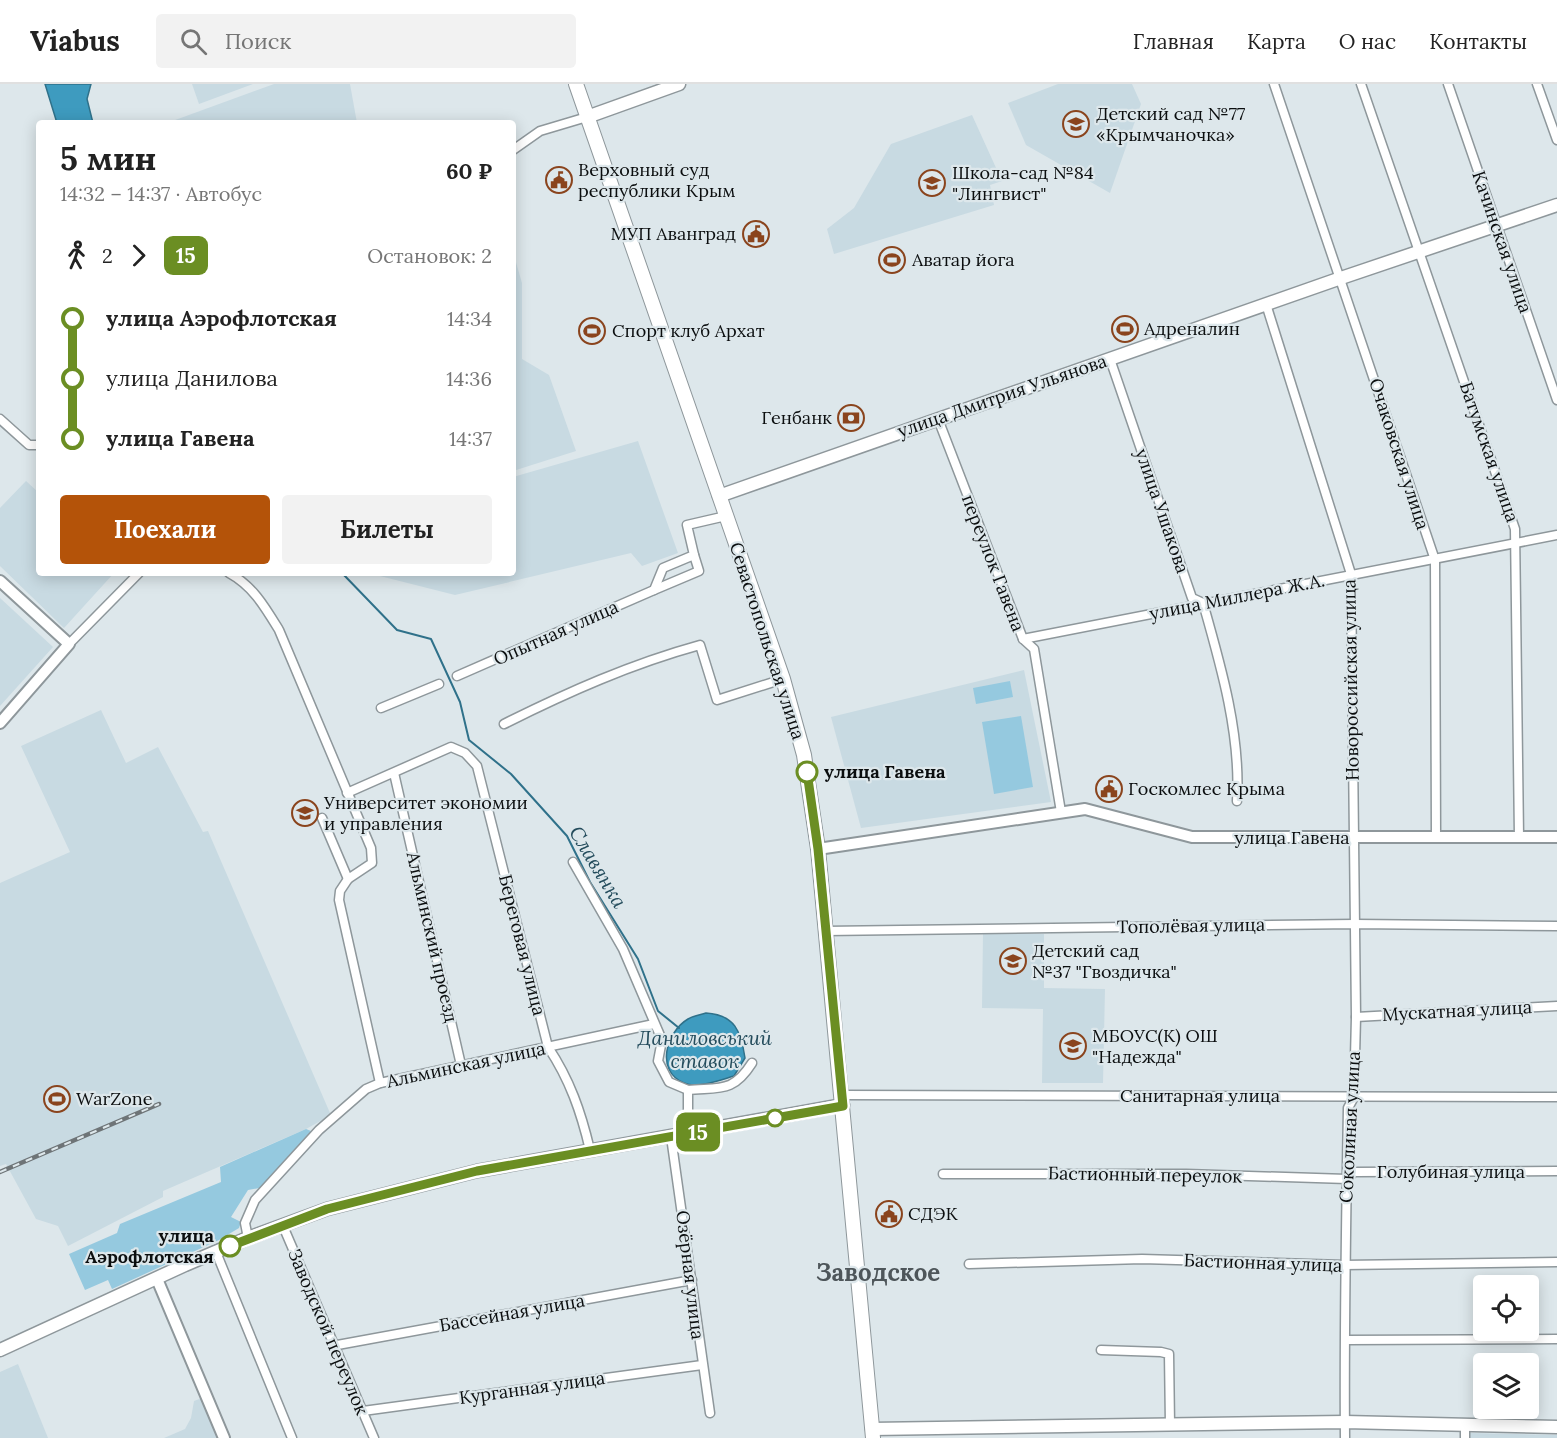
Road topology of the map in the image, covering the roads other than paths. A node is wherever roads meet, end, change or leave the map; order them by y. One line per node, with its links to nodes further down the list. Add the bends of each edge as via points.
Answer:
1 (576, 84): 7 (main road, Севастопольская улица)
2 (679, 84): 7 (main road)
3 (1274, 84): 13 (street, Очаковская улица)
4 (1361, 84): 12 (street, Батумская улица)
5 (1448, 84): 11 (street, Качинская улица)
6 (1537, 84): 8 (street)
7 (587, 117): 9 (street, via 540,131); 20 (main road, Севастопольская улица)
8 (1557, 140)
9 (516, 148)
10 (1557, 205): 11 (main road, улица Дмитрия Ульянова)
11 (1496, 226): 12 (main road, улица Дмитрия Ульянова); 16 (street, Качинская улица)
12 (1420, 252): 13 (main road, улица Дмитрия Ульянова); 23 (street, Батумская улица)
13 (1341, 278): 14 (main road, улица Дмитрия Ульянова); 25 (street, Очаковская улица)
14 (1266, 304): 15 (main road, улица Дмитрия Ульянова); 26 (street, Новороссийская улица)
15 (1110, 358): 18 (main road, улица Дмитрия Ульянова); 31 (street, улица Ушакова, via 1192,598)
16 (1557, 399)
17 (0, 419): 19 (street, via 29,445)
18 (938, 419): 20 (main road, улица Дмитрия Ульянова); 32 (street, переулок Гавена)
19 (36, 446)
20 (719, 496): 21 (main road, Севастопольская улица)
21 (726, 516): 24 (street, via 687,525); 35 (main road, Севастопольская улица)
22 (1557, 535): 23 (street, улица Миллера Ж.А.)
23 (1517, 542): 25 (street, улица Миллера Ж.А.); 45 (street, Батумская улица)
24 (694, 555): 30 (street, via 663,568); 30 (street, Опытная улица, via 699,571)
25 (1435, 560): 26 (street, улица Миллера Ж.А.); 47 (street, Очаковская улица)
26 (1351, 574): 31 (street, улица Миллера Ж.А.); 48 (street, Новороссийская улица)
27 (136, 576): 33 (street)
28 (235, 576): 41 (street, via 261,599 279,630)
29 (0, 581): 33 (street)
30 (654, 590): 34 (street, Опытная улица)
31 (1203, 603): 32 (street, улица Миллера Ж.А.); 42 (street, улица Ушакова, via 1219,660 1239,770)
32 (1023, 639): 43 (street, переулок Гавена, via 1034,649)
33 (69, 644): 38 (street)
34 (457, 676)
35 (783, 680): 39 (street, via 717,700 700,645 647,660); 49 (main road, Севастопольская улица, via 804,755)
36 (439, 684): 37 (street)
37 (381, 708)
38 (0, 723)
39 (504, 724)
40 (394, 774): 41 (street); 58 (street, Береговая улица, via 451,747 465,753 477,766); 60 (street, Альминский проезд)
41 (347, 793): 51 (street, via 373,857 372,863)
42 (1237, 801)
43 (1061, 812): 48 (street, улица Гавена, via 1085,809 1192,837); 49 (street, улица Гавена)
44 (322, 818): 51 (street)
45 (1519, 837): 46 (street, улица Гавена); 47 (street, улица Гавена)
46 (1557, 837)
47 (1436, 838): 48 (street, улица Гавена)
48 (1354, 839): 52 (street, Новороссийская улица)
49 (818, 849): 54 (main road, Севастопольская улица)
50 (573, 862): 57 (street, via 622,949)
51 (348, 879): 61 (street, via 339,900)
52 (1355, 924): 53 (street, Тополёвая улица); 54 (street, Тополёвая улица); 56 (street, Соколиная улица)
53 (1557, 926)
54 (825, 931): 65 (main road, Севастопольская улица)
55 (1557, 1006): 56 (street, Мускатная улица)
56 (1356, 1017): 63 (street, Соколиная улица)
57 (654, 1024): 58 (street, Альминская улица); 62 (street, via 662,1040 658,1061 669,1082)
58 (548, 1047): 60 (street, Альминская улица); 68 (street, Береговая улица, via 577,1102)
59 (752, 1063): 62 (street, via 734,1085)
60 (461, 1065): 61 (street, Альминская улица)
61 (380, 1083): 73 (street, Альминская улица, via 366,1089 319,1130 255,1200 245,1223)
62 (688, 1090): 66 (street, via 688,1118)
63 (1354, 1097): 64 (street, Санитарная улица); 65 (street, Санитарная улица); 71 (street, Соколиная улица, via 1348,1108)
64 (1557, 1097)
65 (843, 1100): 66 (main road); 92 (main road, Севастопольская улица)
66 (724, 1127): 67 (main road)
67 (671, 1137): 68 (main road); 79 (street, Озёрная улица)
68 (590, 1150): 72 (main road, via 386,1193)
69 (1557, 1171): 71 (street, Голубиная улица, via 1354,1172)
70 (943, 1174): 71 (street, Бастионный переулок, via 1186,1174)
71 (1347, 1179): 77 (street, Соколиная улица)
72 (283, 1226): 73 (main road); 82 (street, Заводской переулок)
73 (248, 1238): 74 (main road)
74 (216, 1252): 78 (main road); 94 (street)
75 (1557, 1262): 77 (street, Бастионная улица)
76 (969, 1264): 77 (street, Бастионная улица, via 1142,1259)
77 (1344, 1265): 81 (street, Соколиная улица)
78 (158, 1279): 83 (main road); 93 (street)
79 (692, 1280): 82 (street, Бассейная улица); 85 (street, Озёрная улица)
80 (1557, 1339): 81 (street)
81 (1347, 1340): 88 (street, Соколиная улица)
82 (332, 1346): 86 (street, Заводской переулок)
83 (0, 1350)
84 (1101, 1350): 89 (street, via 1168,1354)
85 (702, 1365): 86 (street, Курганная улица); 87 (street, Озёрная улица)
86 (363, 1411): 95 (street, Заводской переулок)
87 (710, 1413)
88 (1345, 1422): 89 (main road); 91 (main road); 96 (street, Соколиная улица)
89 (1170, 1425): 92 (main road)
90 (1557, 1427): 91 (main road)
91 (1465, 1432)
92 (873, 1434)
93 (224, 1438)
94 (292, 1438)
95 (374, 1438)
96 (1345, 1438)

